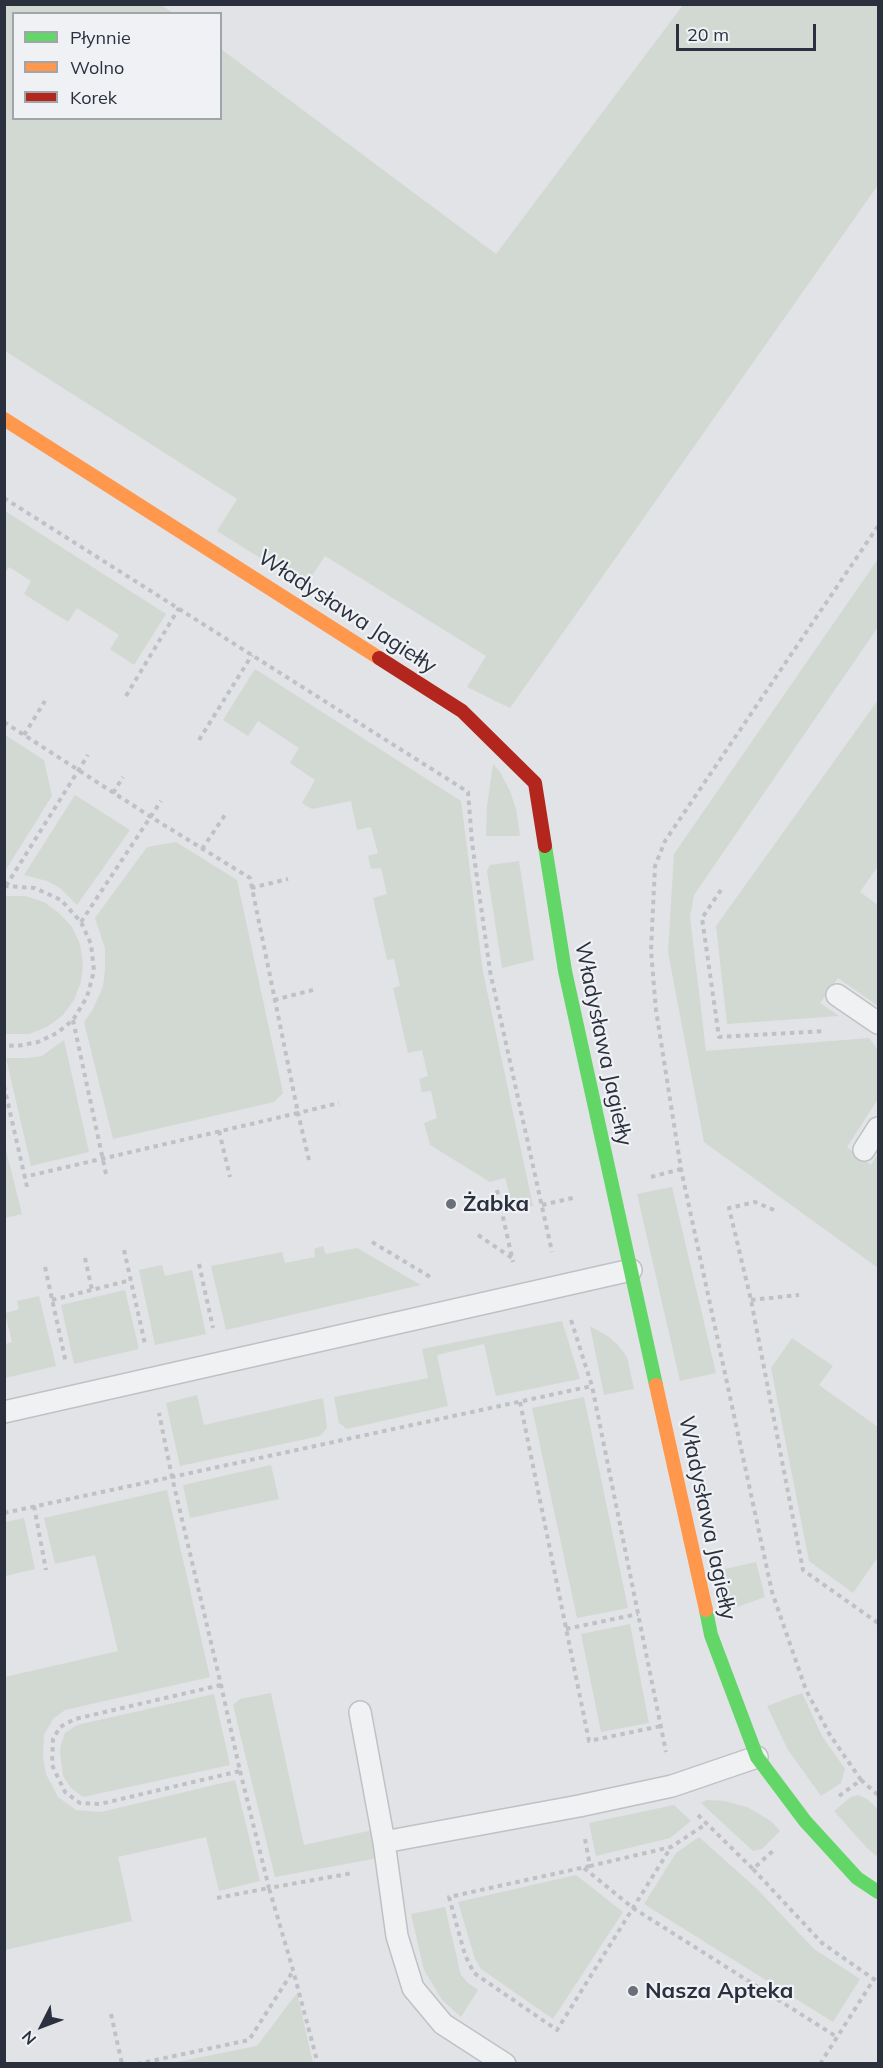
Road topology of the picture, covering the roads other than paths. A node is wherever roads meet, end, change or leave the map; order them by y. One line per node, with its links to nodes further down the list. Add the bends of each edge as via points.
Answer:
1 (4, 419): 6 (street, Władysława Jagiełły, via 462,711 534,783 564,971)
2 (837, 995): 3 (lane)
3 (879, 1023)
4 (879, 1128): 5 (lane)
5 (864, 1150)
6 (631, 1270): 7 (lane); 9 (street, Władysława Jagiełły, via 711,1635)
7 (4, 1412)
8 (360, 1712): 10 (lane)
9 (757, 1757): 10 (lane, via 672,1786); 11 (street, Władysława Jagiełły, via 805,1821 857,1878)
10 (384, 1842): 12 (lane, via 397,1936 412,1988 443,2024)
11 (879, 1892)
12 (505, 2064)

